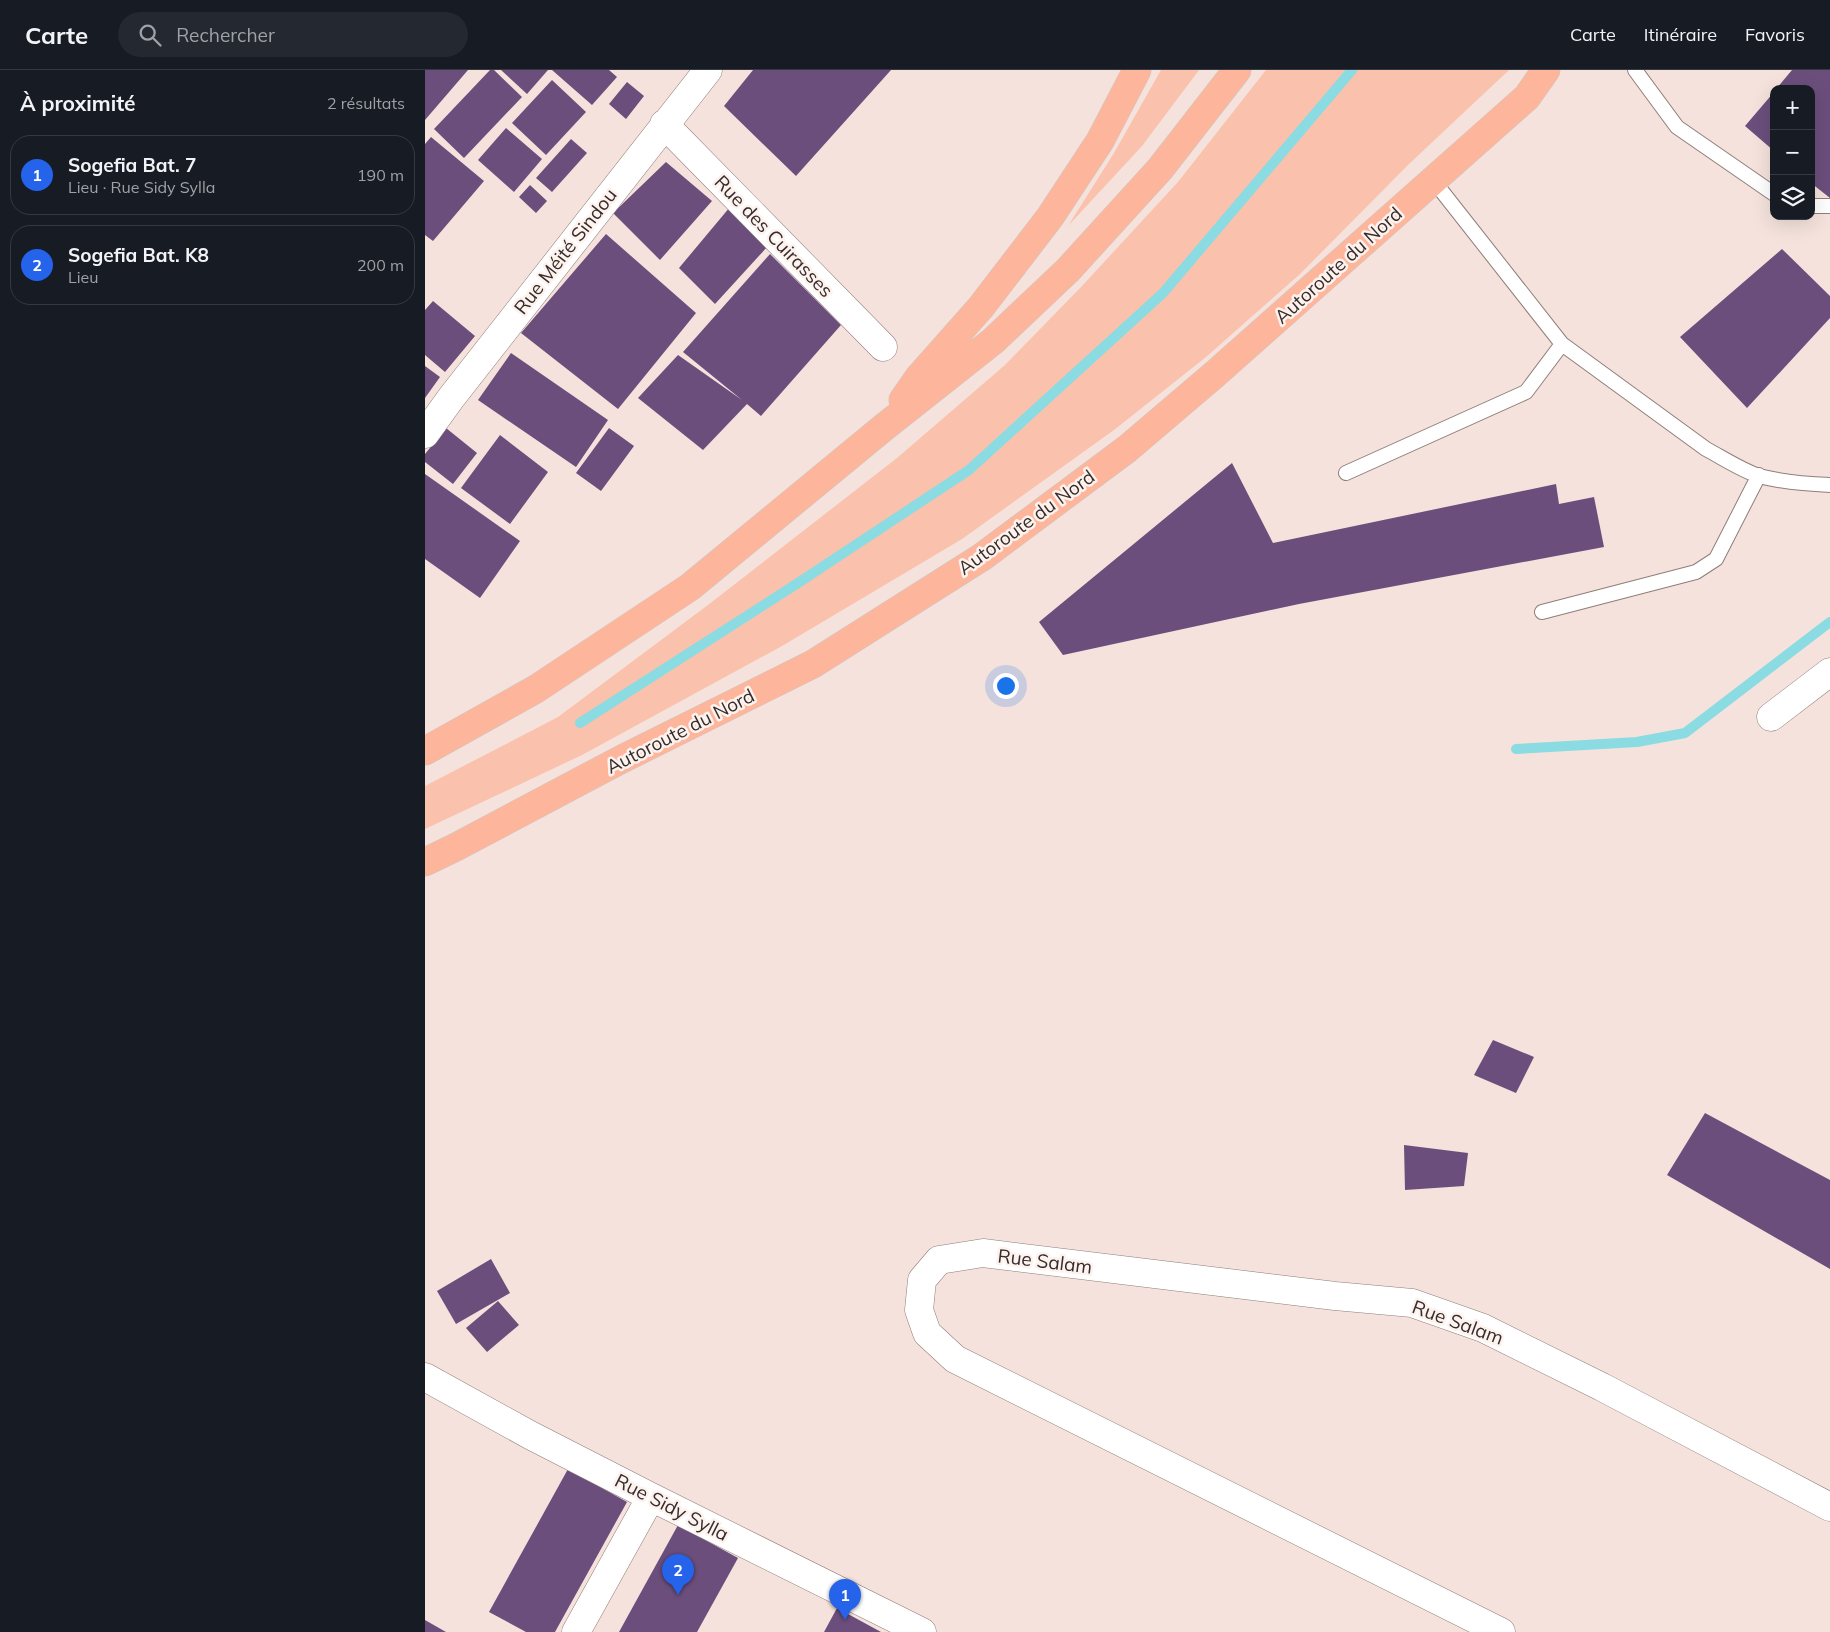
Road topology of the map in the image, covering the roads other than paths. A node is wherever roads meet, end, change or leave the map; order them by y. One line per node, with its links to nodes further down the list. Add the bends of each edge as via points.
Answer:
1 (708, 70): 8 (street, Rue Méité Sindou)
2 (1137, 70): 15 (highway, via 1101,140 1051,217 981,307 919,377)
3 (1237, 70): 15 (highway, via 1160,169 1069,270 993,341)
4 (1546, 70): 7 (highway, Autoroute du Nord)
5 (1561, 70): 7 (highway)
6 (1635, 70): 10 (lane, via 1677,127)
7 (1527, 97): 9 (highway, Autoroute du Nord)
8 (664, 124): 14 (street, Rue des Cuirasses); 16 (street, Rue Méité Sindou)
9 (1433, 180): 13 (lane); 24 (highway, Autoroute du Nord, via 1223,368 1127,449 982,557 813,664)
10 (1770, 191)
11 (1815, 206): 12 (lane)
12 (1830, 206)
13 (1562, 344): 17 (lane, via 1526,392); 18 (lane, via 1706,449)
14 (883, 347)
15 (883, 428): 23 (highway, via 690,587 536,689)
16 (425, 434)
17 (1346, 473)
18 (1759, 476): 19 (lane); 20 (lane, via 1716,559 1695,572)
19 (1830, 485)
20 (1542, 612)
21 (1830, 672): 22 (street)
22 (1771, 717)
23 (425, 751)
24 (425, 862)
25 (425, 1377): 26 (street, Rue Sidy Sylla)
26 (651, 1497): 29 (street); 30 (street, Rue Sidy Sylla)
27 (1830, 1507): 28 (street, Rue Salam, via 1483,1328 1412,1303 983,1253 939,1260 922,1280 919,1310 927,1333 955,1359)
28 (1488, 1629)
29 (576, 1632)
30 (922, 1632)

